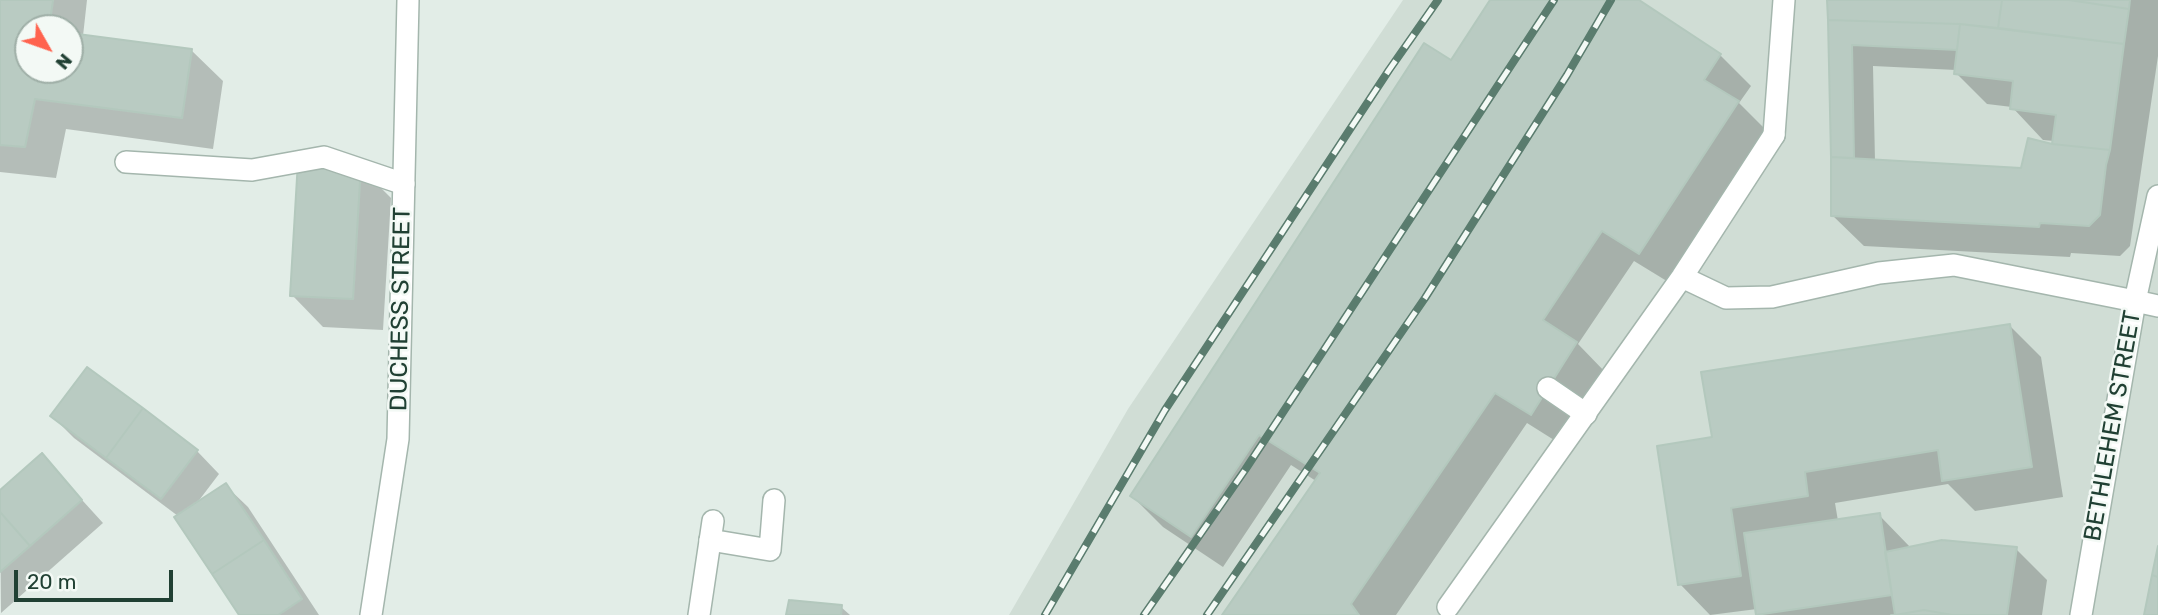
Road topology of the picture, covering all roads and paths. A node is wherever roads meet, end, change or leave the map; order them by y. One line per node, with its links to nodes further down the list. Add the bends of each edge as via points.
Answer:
1 (408, 0): 4 (street, DUCHESS STREET)
2 (1784, 0): 6 (street, via 1774,135)
3 (126, 162): 4 (street, via 252,170 324,157)
4 (404, 184): 13 (street, DUCHESS STREET, via 398,439)
5 (2158, 196): 7 (street, BETHLEHEM STREET)
6 (1682, 278): 7 (street, via 1727,299 1772,297 1879,273 1954,265); 10 (street)
7 (2135, 301): 8 (street); 15 (street, BETHLEHEM STREET)
8 (2158, 306)
9 (1548, 388): 10 (street)
10 (1586, 414): 12 (street)
11 (774, 500): 14 (street, via 770,550 712,531)
12 (1448, 607)
13 (371, 615)
14 (699, 615)
15 (2081, 615)

